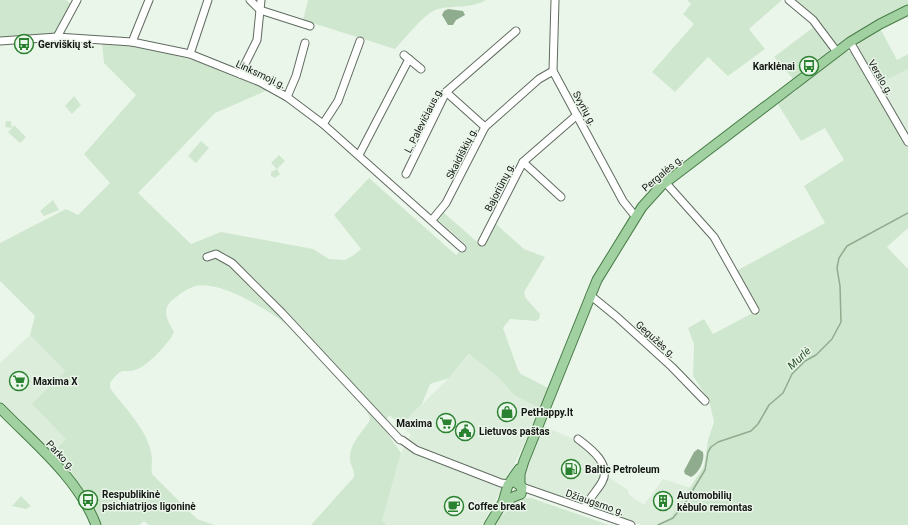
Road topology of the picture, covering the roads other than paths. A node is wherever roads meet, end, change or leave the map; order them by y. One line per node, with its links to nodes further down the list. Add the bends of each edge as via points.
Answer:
1 (77, 0): 12 (street)
2 (148, 0): 15 (street)
3 (208, 0): 19 (street)
4 (250, 0): 8 (street)
5 (260, 0): 8 (street)
6 (554, 0): 21 (street, Svyrių g.)
7 (789, 0): 18 (street, via 813,20)
8 (260, 10): 10 (street); 22 (street, via 257,40)
9 (908, 10): 16 (main road, Pergalės g.)
10 (310, 26)
11 (516, 31): 23 (street, L. Palevičiaus g.)
12 (57, 37): 13 (street, Linksmoji g.); 15 (street, Linksmoji g.)
13 (0, 41)
14 (360, 41): 26 (street, via 338,101)
15 (132, 42): 19 (street, Linksmoji g.)
16 (850, 42): 18 (main road, Pergalės g.); 28 (street, Verslo g.)
17 (305, 43): 24 (street, via 296,76)
18 (836, 52): 32 (main road, Pergalės g.)
19 (190, 54): 22 (street, Linksmoji g.)
20 (421, 70): 29 (street, via 406,57)
21 (553, 71): 25 (street, Svyrių g.); 27 (street, Skaidiškių g., via 539,79)
22 (240, 74): 24 (street, Linksmoji g.)
23 (446, 92): 27 (street); 31 (street, L. Palevičiaus g.)
24 (286, 97): 26 (street, Linksmoji g.)
25 (579, 117): 30 (street, Bajoriūnų g.); 34 (street, Svyrių g., via 623,201)
26 (323, 124): 29 (street, Linksmoji g.)
27 (485, 127): 35 (street, Skaidiškių g., via 446,203)
28 (908, 142)
29 (359, 155): 35 (street, Linksmoji g.)
30 (523, 162): 33 (street); 36 (street, Bajoriūnų g.)
31 (406, 174)
32 (666, 182): 34 (main road, Pergalės g., via 646,200); 40 (street, via 714,237)
33 (561, 197)
34 (635, 216): 39 (main road, Pergalės g.)
35 (432, 220): 37 (street, Linksmoji g.)
36 (482, 242)
37 (462, 248)
38 (207, 257): 44 (street, Džiaugsmo g., via 216,254 232,263 400,440 416,450)
39 (590, 295): 41 (street, Gegužės g., via 672,367); 44 (main road, Pergalės g.)
40 (754, 310)
41 (705, 401)
42 (0, 408): 46 (main road, Parko g., via 80,493)
43 (578, 439): 45 (street, via 595,453 604,468 603,480)
44 (512, 488): 45 (street, Džiaugsmo g.); 47 (main road, Pergalės g.)
45 (585, 508): 48 (street, Džiaugsmo g.)
46 (96, 525)
47 (489, 525)
48 (631, 525)

